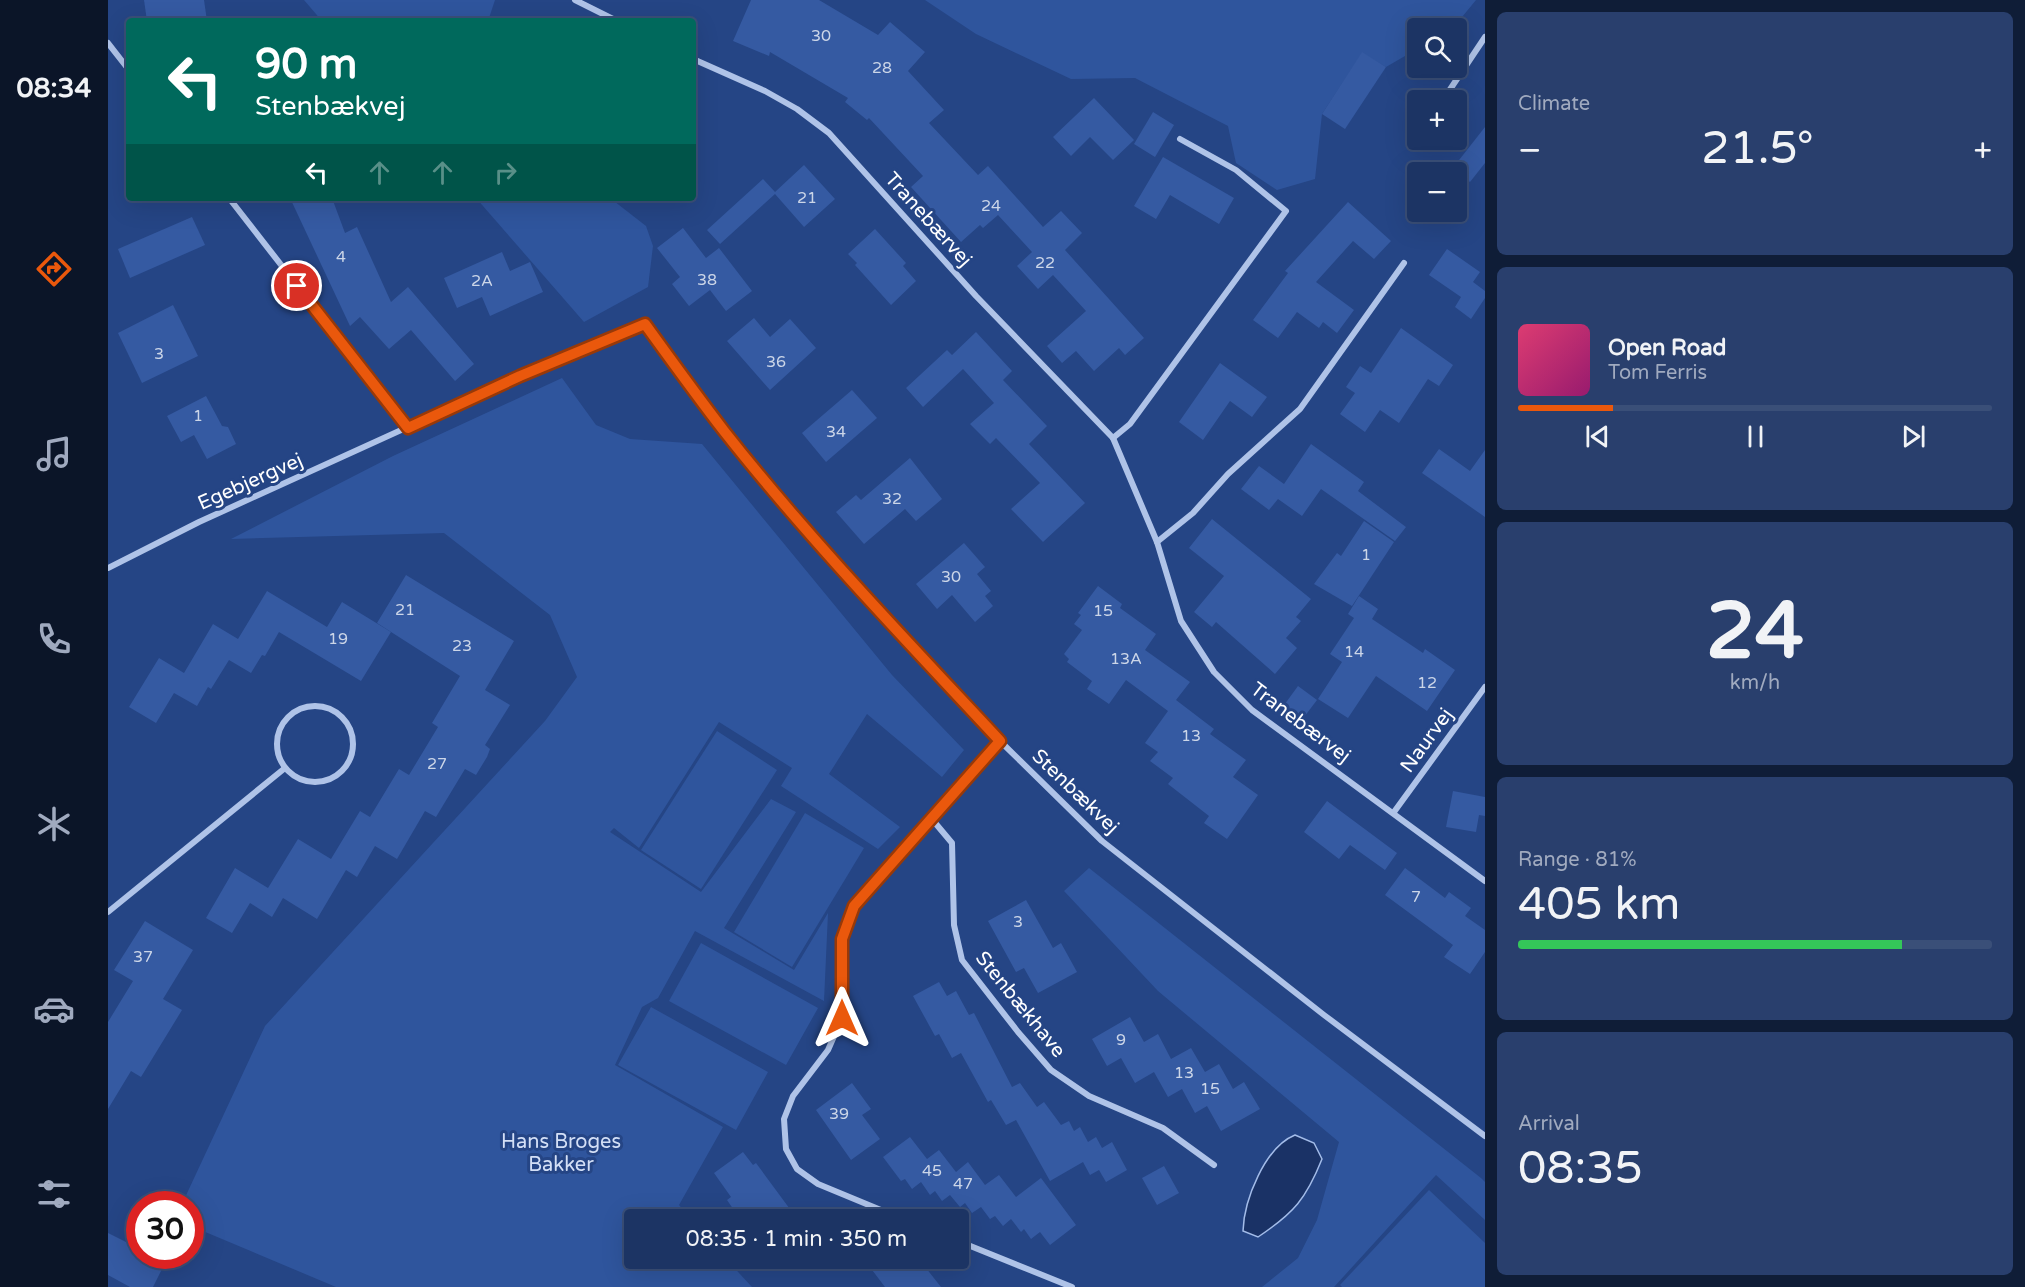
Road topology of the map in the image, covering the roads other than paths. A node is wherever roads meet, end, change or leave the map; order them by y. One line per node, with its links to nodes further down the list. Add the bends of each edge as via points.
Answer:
1 (575, 0): 2 (street)
2 (611, 18)
3 (1485, 37): 7 (street)
4 (108, 43): 6 (street)
5 (696, 60): 12 (street, Tranebærvej, via 765,91 829,133 976,296)
6 (126, 66)
7 (1450, 90)
8 (1180, 140): 12 (street, via 1236,170 1286,211 1130,424)
9 (230, 201): 11 (street)
10 (1404, 263): 13 (street, via 1300,409)
11 (408, 428): 14 (street, Egebjergvej, via 199,522); 16 (street, Stenbækvej, via 645,324 724,431 890,623)
12 (1113, 438): 13 (street, Tranebærvej)
13 (1158, 542): 18 (street, Tranebærvej, via 1181,621 1214,672 1252,710)
14 (108, 568)
15 (1485, 687): 18 (street, Naurvej)
16 (1000, 741): 19 (street); 22 (street, Stenbækvej, via 1102,841)
17 (285, 768): 17 (street, via 276,751 276,739 287,717 309,705 333,709 342,716 350,728 352,753 338,775 312,782); 21 (street)
18 (1394, 812): 20 (street, Tranebærvej)
19 (931, 818): 23 (street, Stenbækhave, via 952,843 954,925 962,960 1018,1032 1051,1070 1089,1096 1163,1128); 24 (street, via 854,906 842,939 842,1018 828,1050 793,1096 784,1119 786,1149 797,1169 819,1184)
20 (1485, 881)
21 (108, 912)
22 (1485, 1136)
23 (1214, 1165)
24 (879, 1209)
25 (969, 1245): 26 (street)
26 (1072, 1287)

